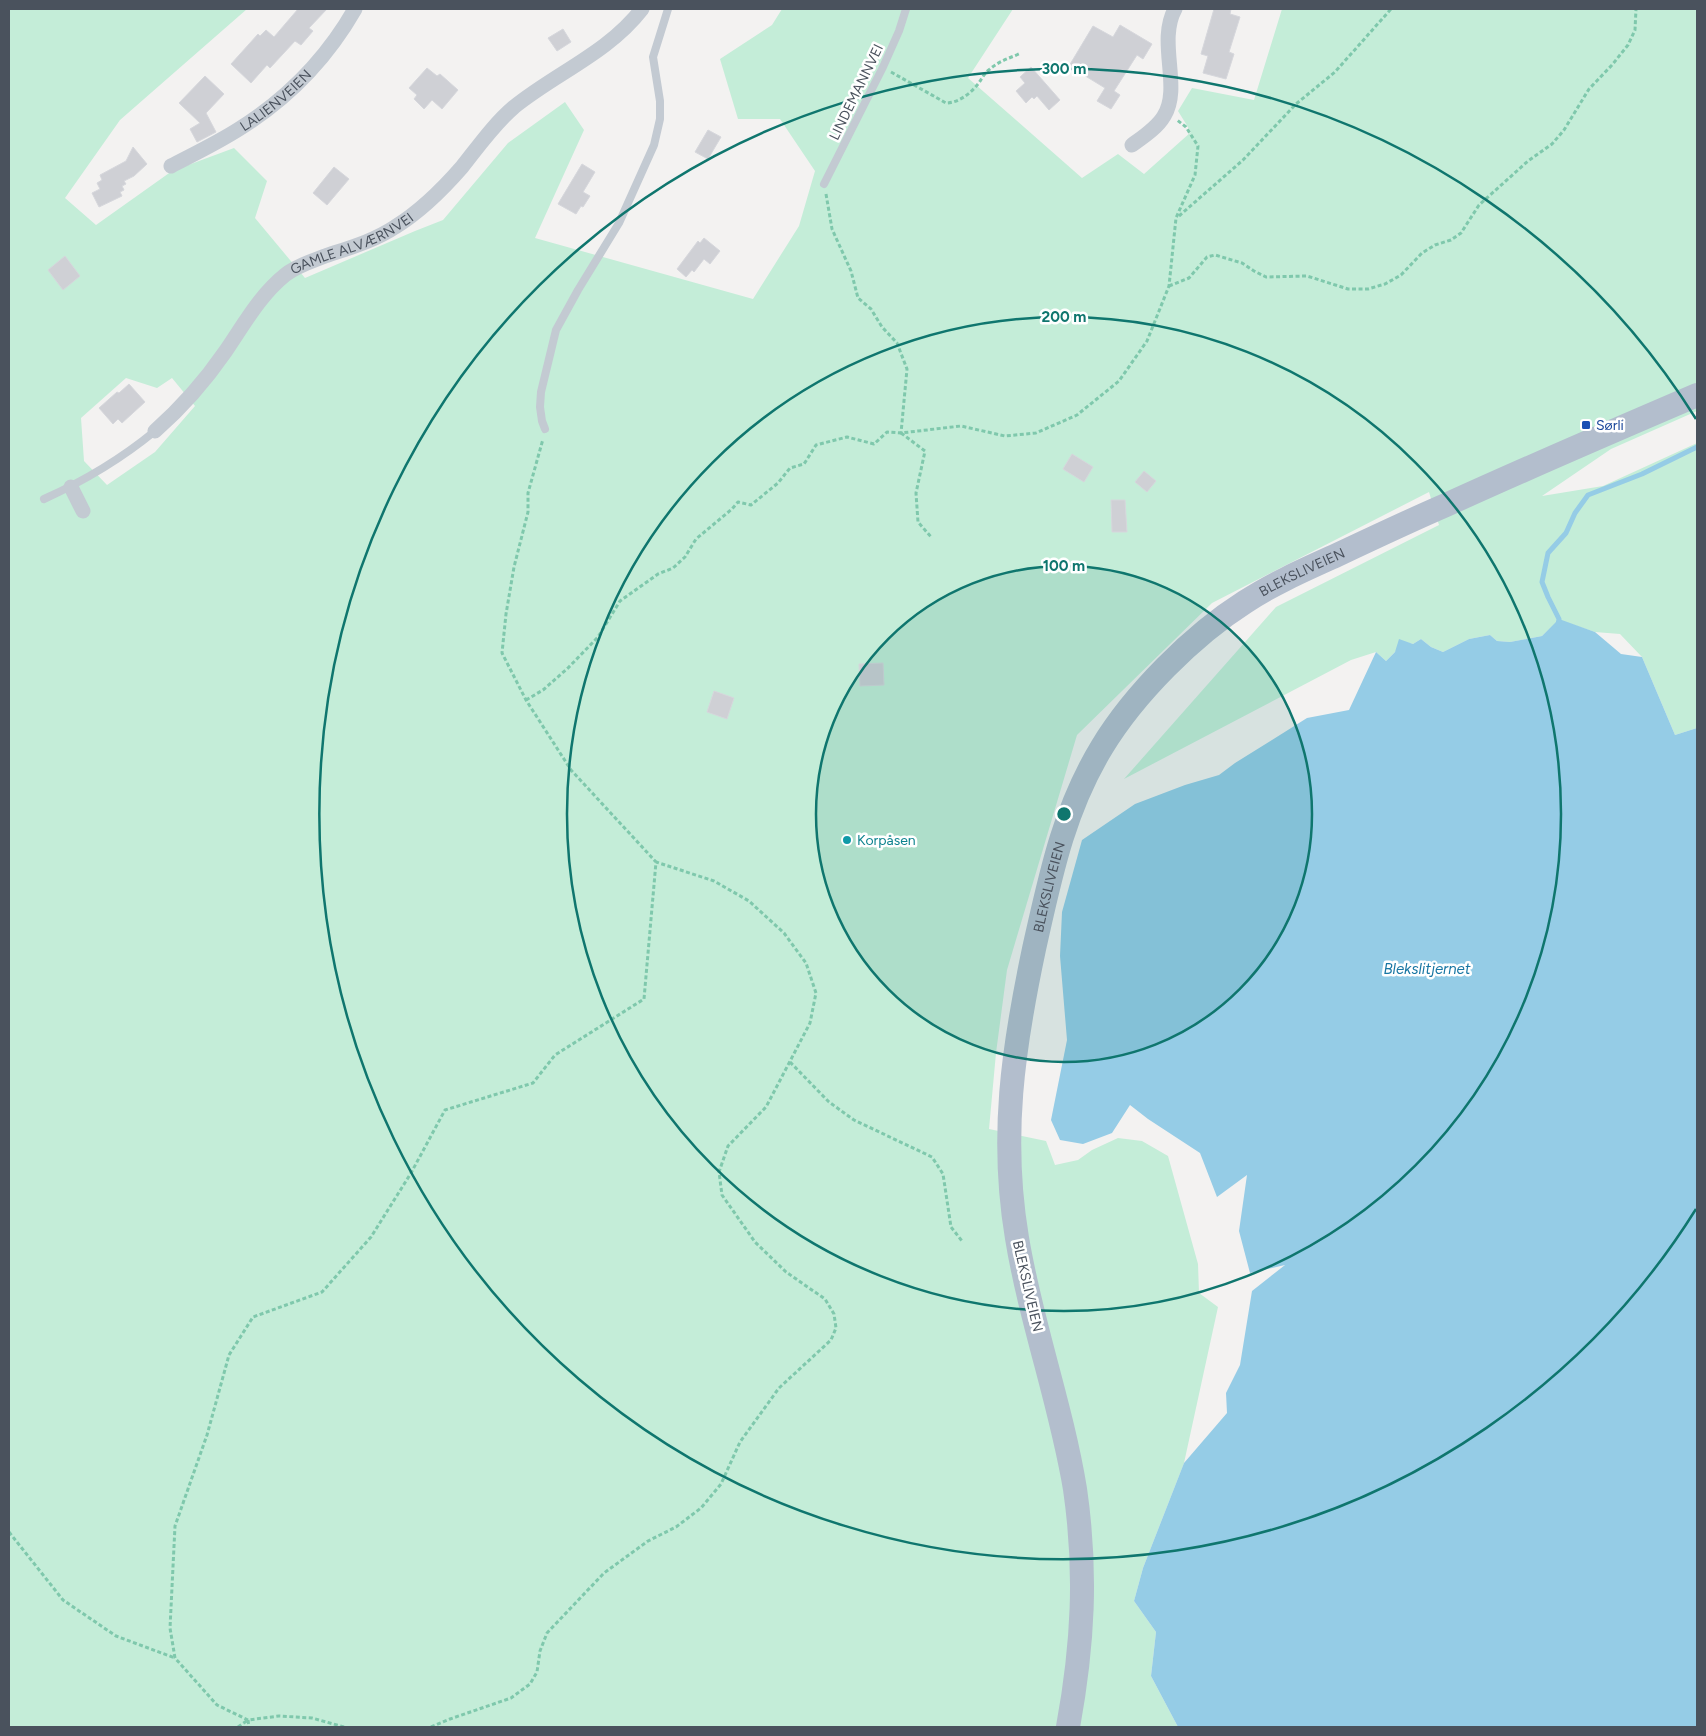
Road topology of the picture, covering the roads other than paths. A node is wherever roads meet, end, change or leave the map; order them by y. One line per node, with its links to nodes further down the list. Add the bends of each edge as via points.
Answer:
1 (355, 9): 7 (street, LALIENVEIEN, via 312,70 287,92 240,128)
2 (642, 9): 11 (street, GAMLE ALVÆRNVEI, via 613,39 587,59 514,107 434,197 404,222 285,275 260,300 213,368)
3 (668, 9): 10 (lane, via 653,57 660,101 654,145 619,223 556,330 541,392 540,407)
4 (906, 9): 8 (lane, LINDEMANNVEI, via 883,67)
5 (1175, 9): 6 (street, via 1167,43 1169,107 1158,124)
6 (1132, 146)
7 (171, 166)
8 (824, 184)
9 (1697, 395): 15 (main road, BLEKSLIVEIEN, via 1371,538 1245,602 1181,653 1144,692 1102,747 1078,791 1061,836 1028,976 1016,1040 1009,1125 1010,1180 1018,1243 1068,1451 1080,1529 1083,1610)
10 (545, 429)
11 (155, 432): 12 (lane, GAMLE ALVÆRNVEI)
12 (71, 488): 13 (lane, GAMLE ALVÆRNVEI); 14 (street)
13 (44, 499)
14 (82, 511)
15 (1068, 1727)

